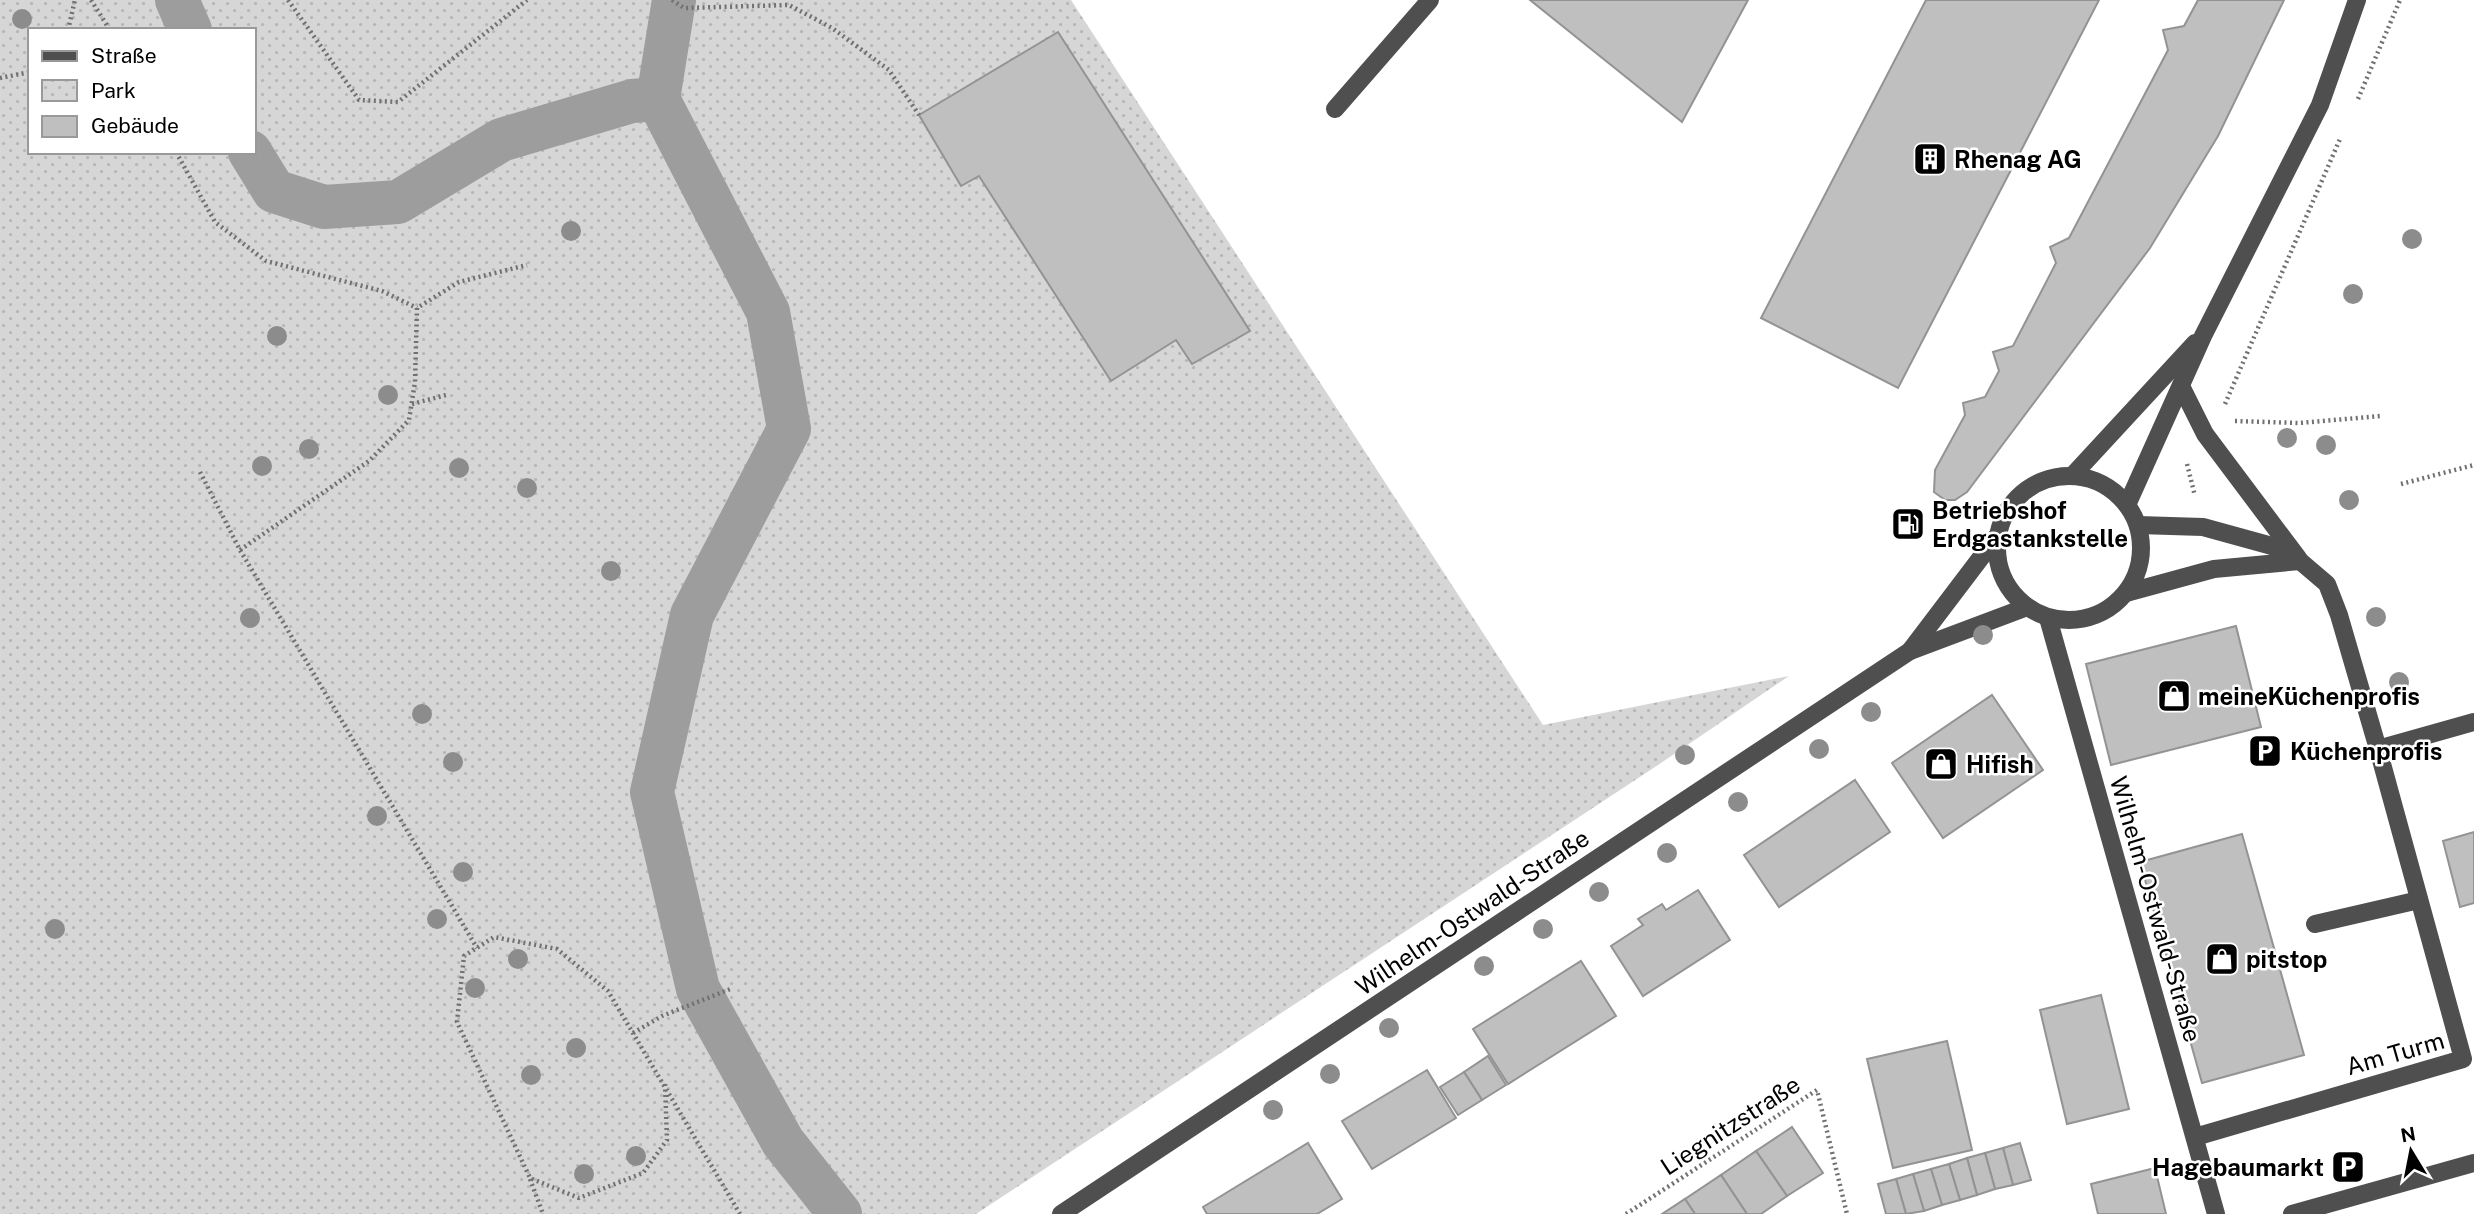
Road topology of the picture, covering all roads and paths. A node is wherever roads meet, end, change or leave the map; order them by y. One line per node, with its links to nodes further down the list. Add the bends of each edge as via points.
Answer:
1 (75, 0): 9 (path)
2 (91, 0): 10 (path)
3 (288, 0): 4 (path, via 359,100 398,102)
4 (527, 0)
5 (672, 0): 15 (path, via 684,8 789,5 832,28 889,70)
6 (1430, 0): 14 (street)
7 (2357, 0): 20 (street, via 2320,105)
8 (2400, 0): 13 (path)
9 (68, 28)
10 (109, 28)
11 (28, 72): 12 (path)
12 (0, 78)
13 (2354, 107)
14 (1335, 109)
15 (919, 115)
16 (2343, 132): 25 (path)
17 (177, 154): 19 (path, via 215,222 266,261 382,291)
18 (527, 265): 19 (path, via 459,282)
19 (417, 308): 23 (path)
20 (2203, 336): 21 (street); 29 (street)
21 (2181, 386): 26 (street); 31 (street)
22 (446, 395): 23 (path)
23 (412, 404): 34 (path, via 409,420 369,461)
24 (2381, 416): 25 (path, via 2299,423)
25 (2218, 420): 26 (path)
26 (2204, 434): 35 (street)
27 (2474, 465): 30 (path)
28 (200, 472): 34 (path)
29 (2071, 476): 31 (street, via 2112,490); 33 (street, via 2032,486 2004,516)
30 (2401, 485)
31 (2127, 505): 32 (street)
32 (2138, 525): 35 (street, Am Turm, via 2203,527 2272,546); 36 (street, via 2138,572)
33 (1998, 535): 37 (street, via 2002,576); 39 (street, Wilhelm-Ostwald-Straße)
34 (240, 550): 44 (path)
35 (2300, 561): 36 (street, via 2214,569); 41 (street, Am Turm, via 2327,584)
36 (2126, 593): 38 (street, via 2091,617)
37 (2027, 607): 38 (street); 39 (street, Wilhelm-Ostwald-Straße)
38 (2048, 618): 48 (street, Wilhelm-Ostwald-Straße)
39 (1910, 651): 53 (street, Wilhelm-Ostwald-Straße)
40 (2474, 722): 41 (street)
41 (2378, 749): 42 (street, Am Turm)
42 (2419, 900): 43 (street); 48 (street, Am Turm, via 2463,1059)
43 (2315, 924)
44 (477, 948): 46 (path, via 494,937 557,949 608,991); 50 (path, via 464,956 457,1022)
45 (733, 988): 46 (path, via 662,1016)
46 (633, 1033): 47 (path)
47 (665, 1084): 50 (path, via 667,1140 643,1173 579,1198); 52 (path)
48 (2195, 1137): 56 (street, Wilhelm-Ostwald-Straße)
49 (2474, 1163): 57 (street)
50 (530, 1178): 51 (path)
51 (543, 1214)
52 (740, 1214)
53 (1061, 1214)
54 (1626, 1214): 55 (path, Liegnitzstraße, via 1816,1090)
55 (1847, 1214)
56 (2216, 1214)
57 (2292, 1214)

